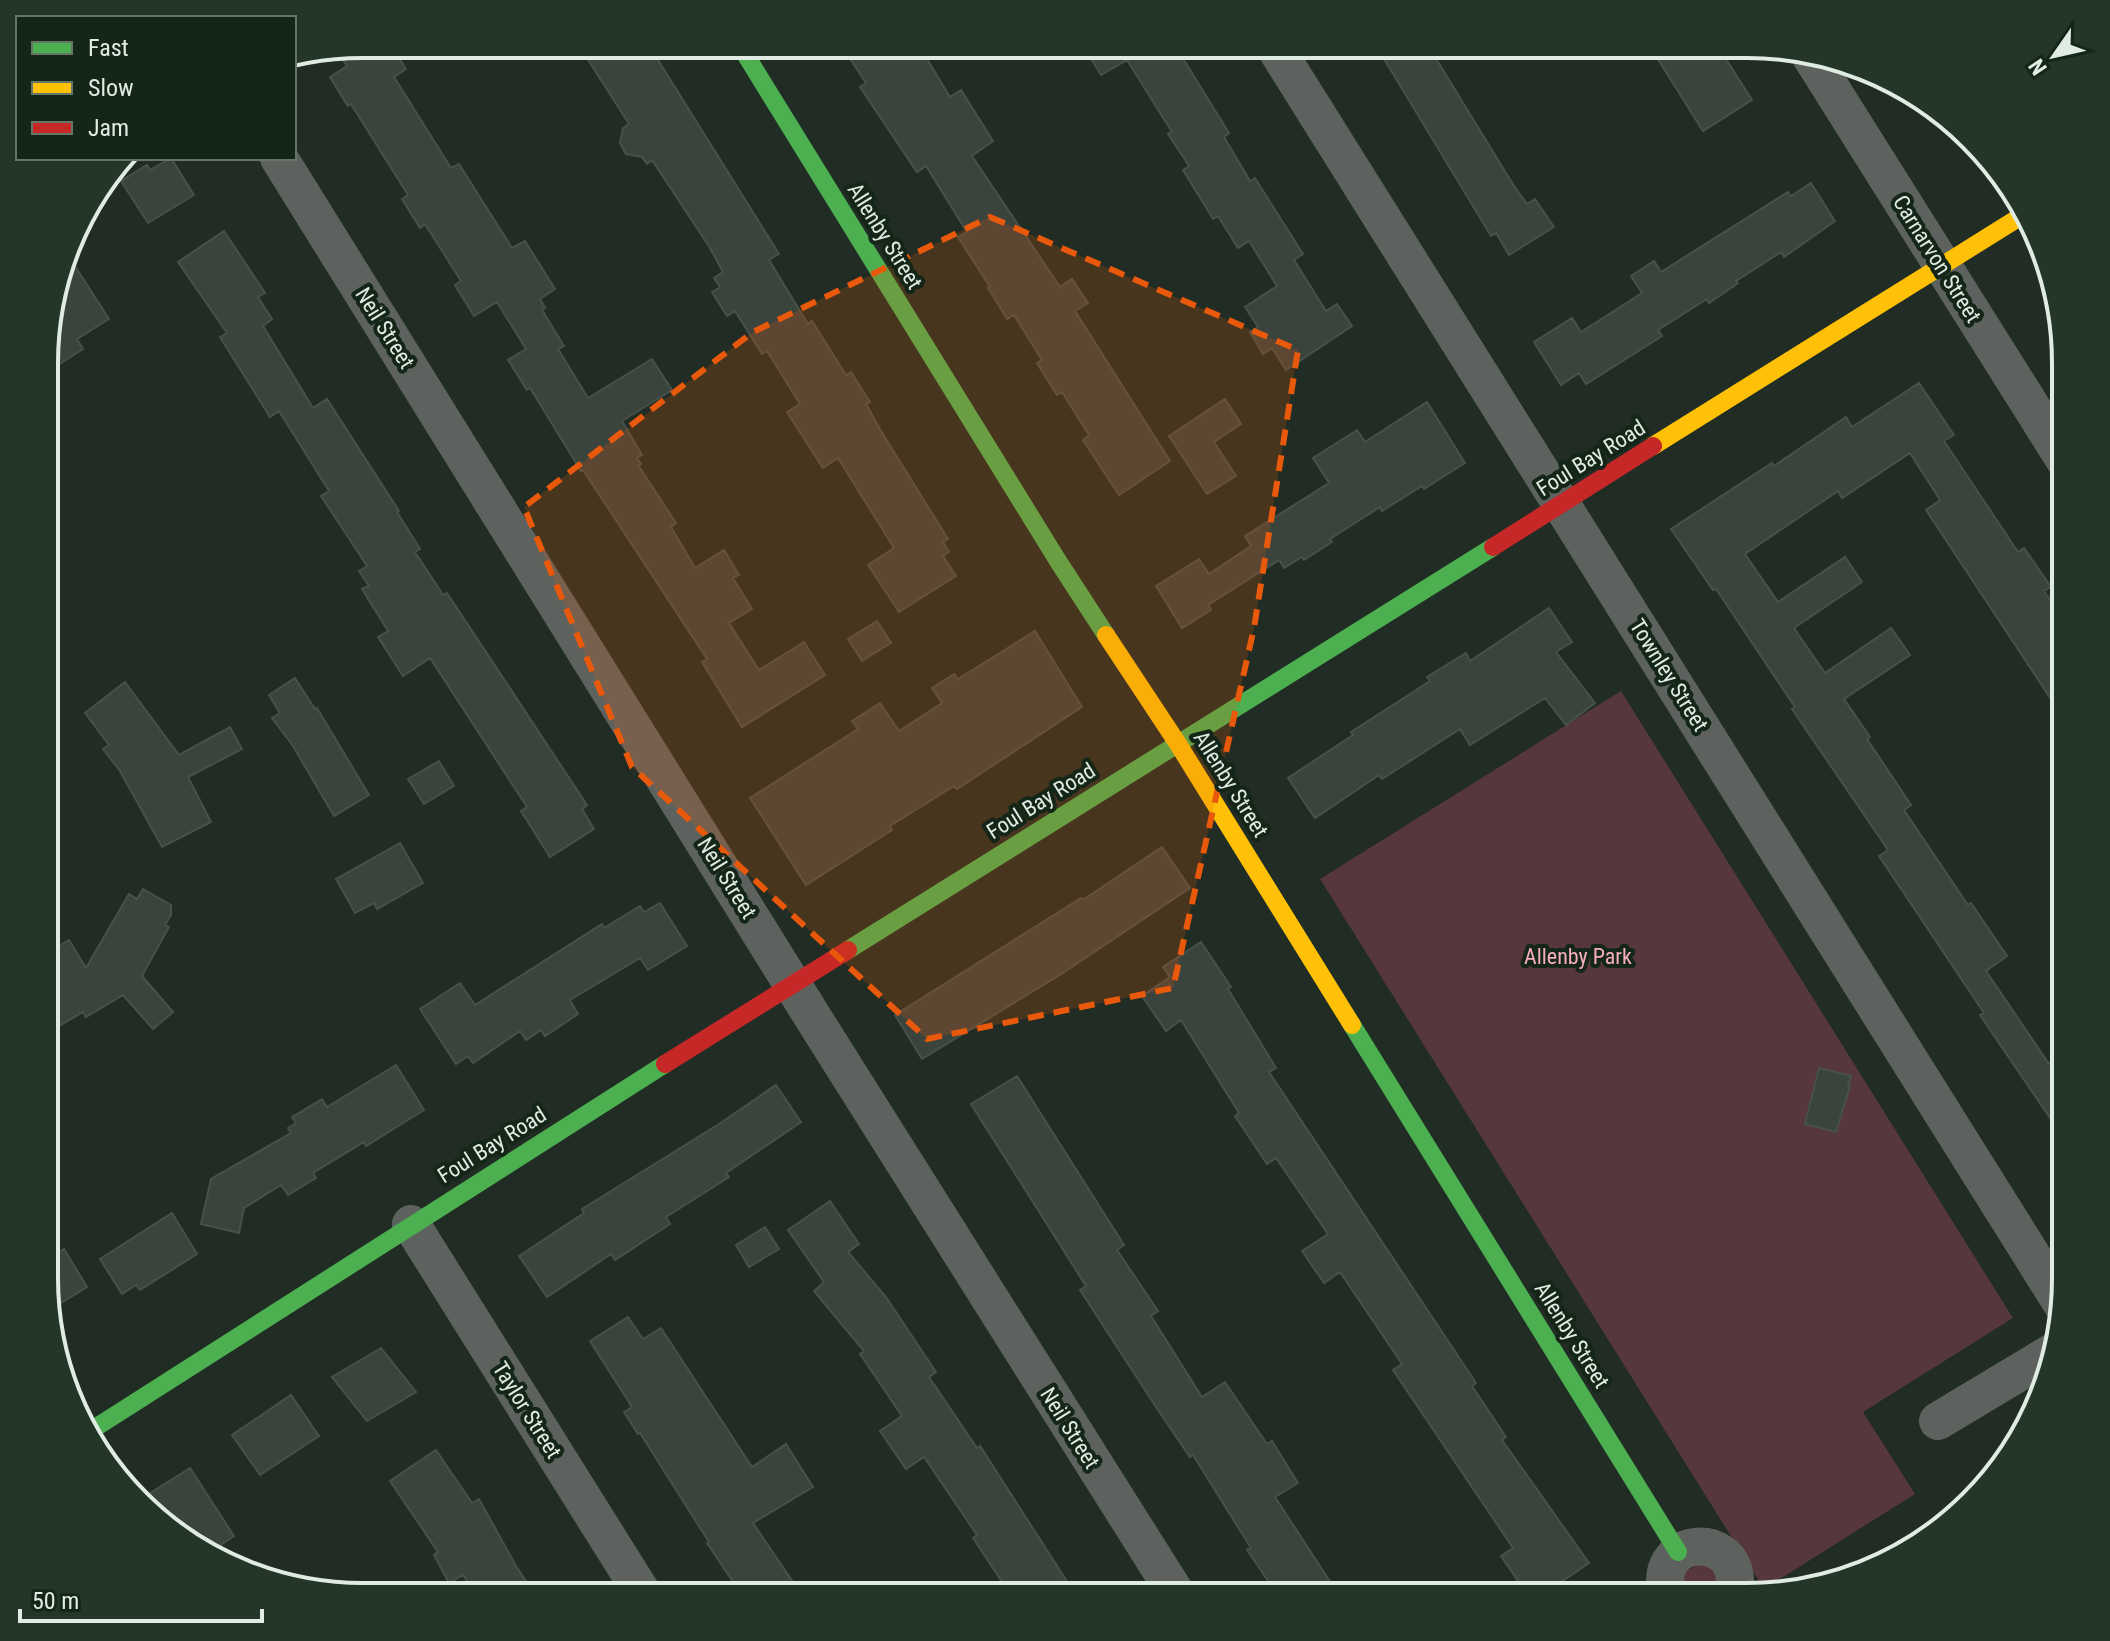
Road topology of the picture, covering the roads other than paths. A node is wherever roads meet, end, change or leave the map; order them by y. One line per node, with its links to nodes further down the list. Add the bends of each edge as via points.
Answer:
1 (748, 58): 9 (main road, Allenby Street, via 1058,561)
2 (1282, 58): 8 (street, Townley Street)
3 (1817, 66): 6 (street, Carnarvon Street)
4 (280, 160): 10 (street, Neil Street)
5 (2016, 219): 6 (main road, Foul Bay Road)
6 (1941, 266): 7 (street, Carnarvon Street); 8 (main road, Foul Bay Road)
7 (2052, 440)
8 (1562, 504): 9 (main road, Foul Bay Road); 12 (street, Townley Street)
9 (1178, 744): 10 (main road, Foul Bay Road); 16 (main road, Allenby Street)
10 (793, 985): 11 (main road, Foul Bay Road); 18 (street, Neil Street)
11 (411, 1224): 15 (main road, Foul Bay Road); 17 (street, Taylor Street)
12 (2052, 1287)
13 (2041, 1359): 14 (street)
14 (1938, 1421)
15 (97, 1427)
16 (1678, 1552): 19 (street, via 1667,1566); 20 (street, via 1696,1545 1715,1549 1729,1562)
17 (636, 1583)
18 (1169, 1583)
19 (1664, 1583)
20 (1734, 1583)

